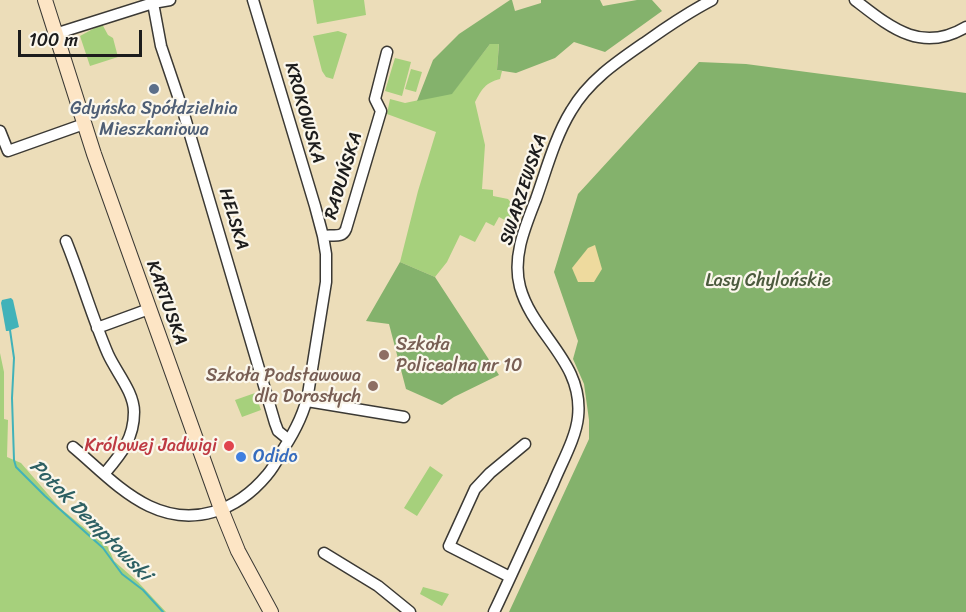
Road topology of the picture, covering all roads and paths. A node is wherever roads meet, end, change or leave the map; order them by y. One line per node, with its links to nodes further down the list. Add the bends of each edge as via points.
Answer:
1 (45, 0): 8 (street, KARTUSKA)
2 (170, 0): 6 (street)
3 (253, 0): 12 (street, KROKOWSKA)
4 (712, 0): 24 (street, SWARZEWSKA, via 635,49 585,90 561,132 524,230 518,261 520,287 532,315 572,374 578,417 567,451)
5 (855, 0): 7 (street, via 895,29 918,38 943,37)
6 (153, 3): 8 (street); 18 (street, HELSKA, via 161,46 274,423)
7 (966, 27)
8 (55, 34): 10 (street, KARTUSKA)
9 (387, 52): 12 (street, RADUŃSKA, via 375,99 381,111 346,229 340,236)
10 (84, 124): 11 (street, via 8,151); 14 (street, KARTUSKA)
11 (0, 131)
12 (323, 236): 16 (street, RADUŃSKA, via 326,282)
13 (66, 241): 15 (street)
14 (149, 309): 15 (street); 22 (street, KARTUSKA)
15 (98, 328): 21 (street, via 134,407 126,447)
16 (307, 401): 17 (street); 18 (street, RADUŃSKA)
17 (404, 417)
18 (289, 440): 22 (street, RADUŃSKA, via 254,489)
19 (525, 444): 24 (street, via 475,489 449,546)
20 (73, 447): 21 (street, RADUŃSKA)
21 (105, 473): 22 (street, RADUŃSKA, via 131,495 159,510 200,515)
22 (221, 509): 25 (street, KARTUSKA, via 238,551)
23 (324, 553): 26 (street, via 378,586)
24 (510, 577): 27 (street, SWARZEWSKA)
25 (271, 612)
26 (410, 612)
27 (494, 612)

